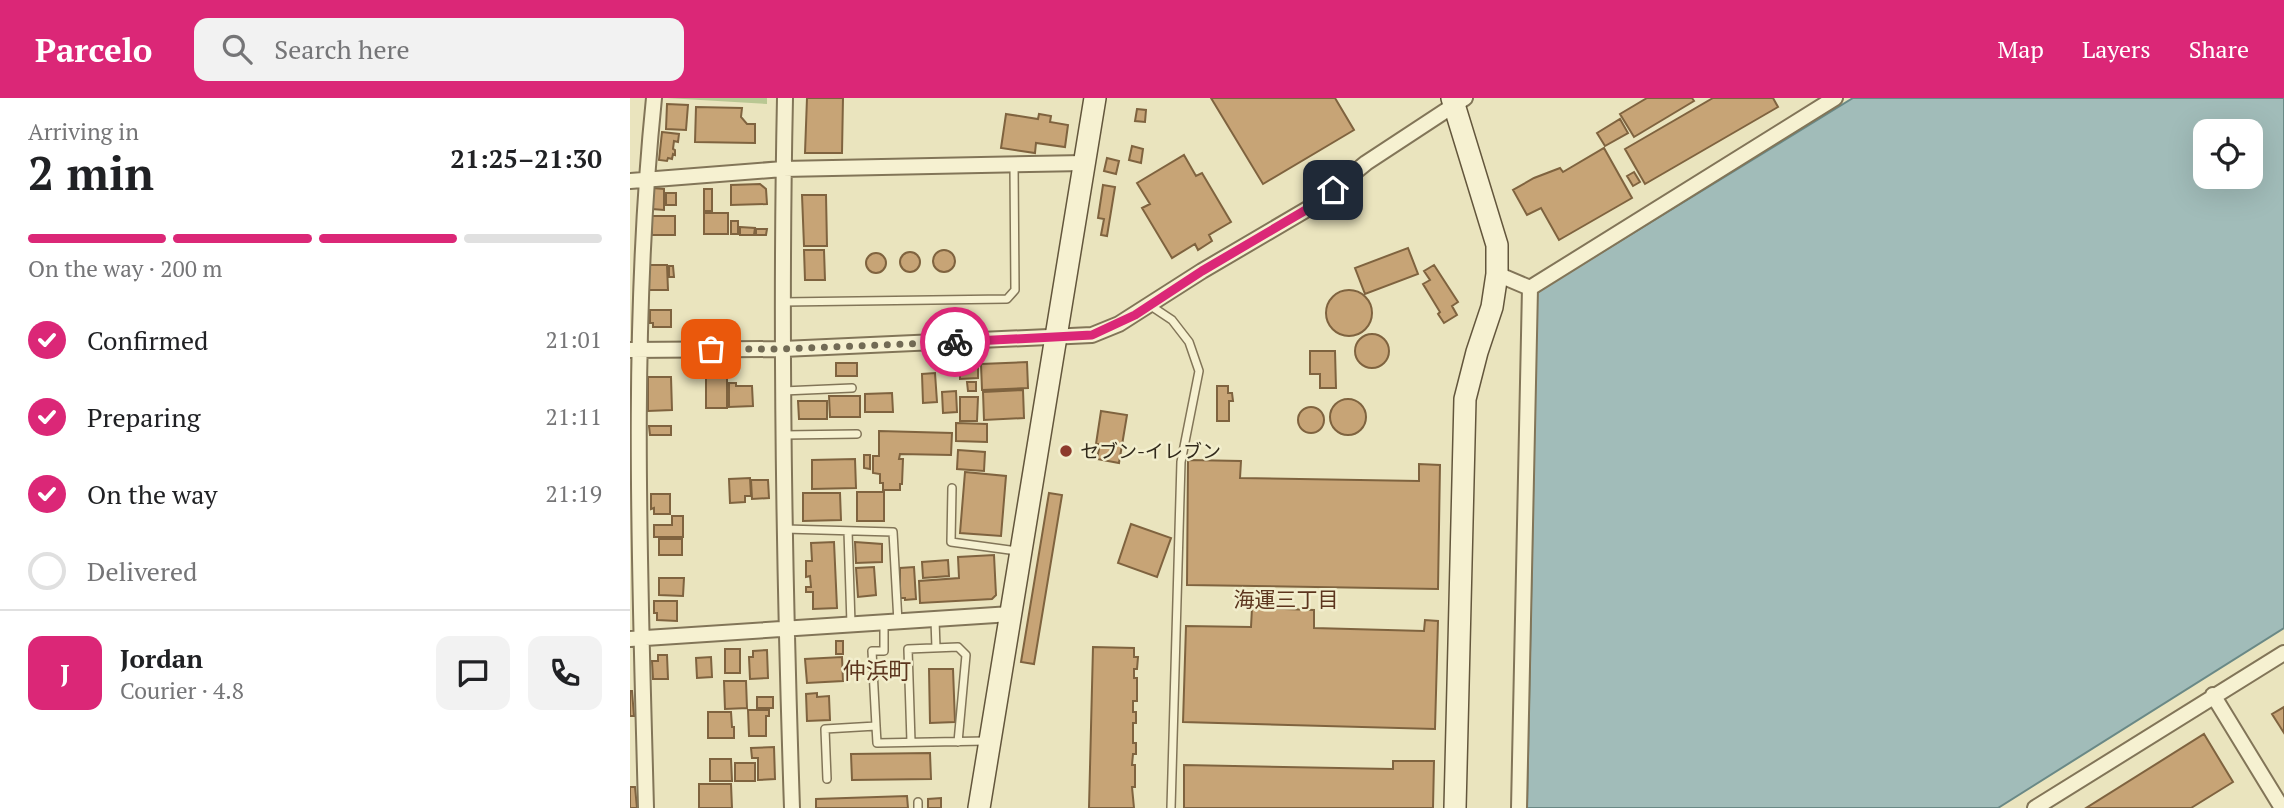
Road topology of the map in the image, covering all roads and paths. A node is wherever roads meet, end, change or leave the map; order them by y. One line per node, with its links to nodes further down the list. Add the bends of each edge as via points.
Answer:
1 (654, 98): 9 (street)
2 (785, 98): 8 (street)
3 (1096, 98): 6 (street)
4 (1835, 98): 11 (street)
5 (1457, 100): 10 (street, via 1497,245); 13 (street, via 1316,204)
6 (1084, 163): 7 (street); 14 (street)
7 (1014, 165): 8 (street); 12 (lane, via 1015,290 1007,299)
8 (783, 169): 9 (street); 12 (street)
9 (638, 181): 16 (street)
10 (1497, 274): 11 (street); 44 (street, via 1465,400)
11 (1530, 288): 45 (street)
12 (783, 302): 15 (street)
13 (1151, 306): 14 (street, via 1092,335); 43 (lane, via 1172,320 1189,342 1199,372 1181,462)
14 (1058, 338): 15 (street); 24 (street)
15 (783, 349): 16 (street); 18 (street)
16 (634, 350): 25 (street)
17 (852, 388): 18 (lane)
18 (783, 391): 20 (street)
19 (857, 434): 20 (lane)
20 (784, 435): 22 (street)
21 (952, 488): 24 (lane, via 951,542)
22 (785, 529): 23 (lane); 30 (street)
23 (848, 531): 28 (lane, via 893,532); 29 (lane)
24 (1021, 551): 26 (street)
25 (635, 559): 31 (street)
26 (1011, 614): 27 (street); 36 (street)
27 (935, 620): 28 (street); 32 (lane)
28 (891, 623): 29 (street); 35 (lane, via 884,651 872,651)
29 (851, 626): 30 (street)
30 (786, 631): 31 (street); 41 (street)
31 (636, 639): 40 (street)
32 (936, 648): 37 (lane, via 958,647 966,654); 38 (lane, via 908,649)
33 (2284, 653): 34 (street)
34 (2213, 695): 46 (street); 47 (street)
35 (876, 726): 38 (lane, via 877,743); 39 (lane, via 825,729)
36 (990, 741): 37 (lane); 42 (street)
37 (958, 742): 38 (lane)
38 (911, 743)
39 (827, 779)
40 (646, 808)
41 (792, 808)
42 (979, 808)
43 (1171, 808)
44 (1455, 808)
45 (1519, 808)
46 (2035, 808)
47 (2282, 808)

